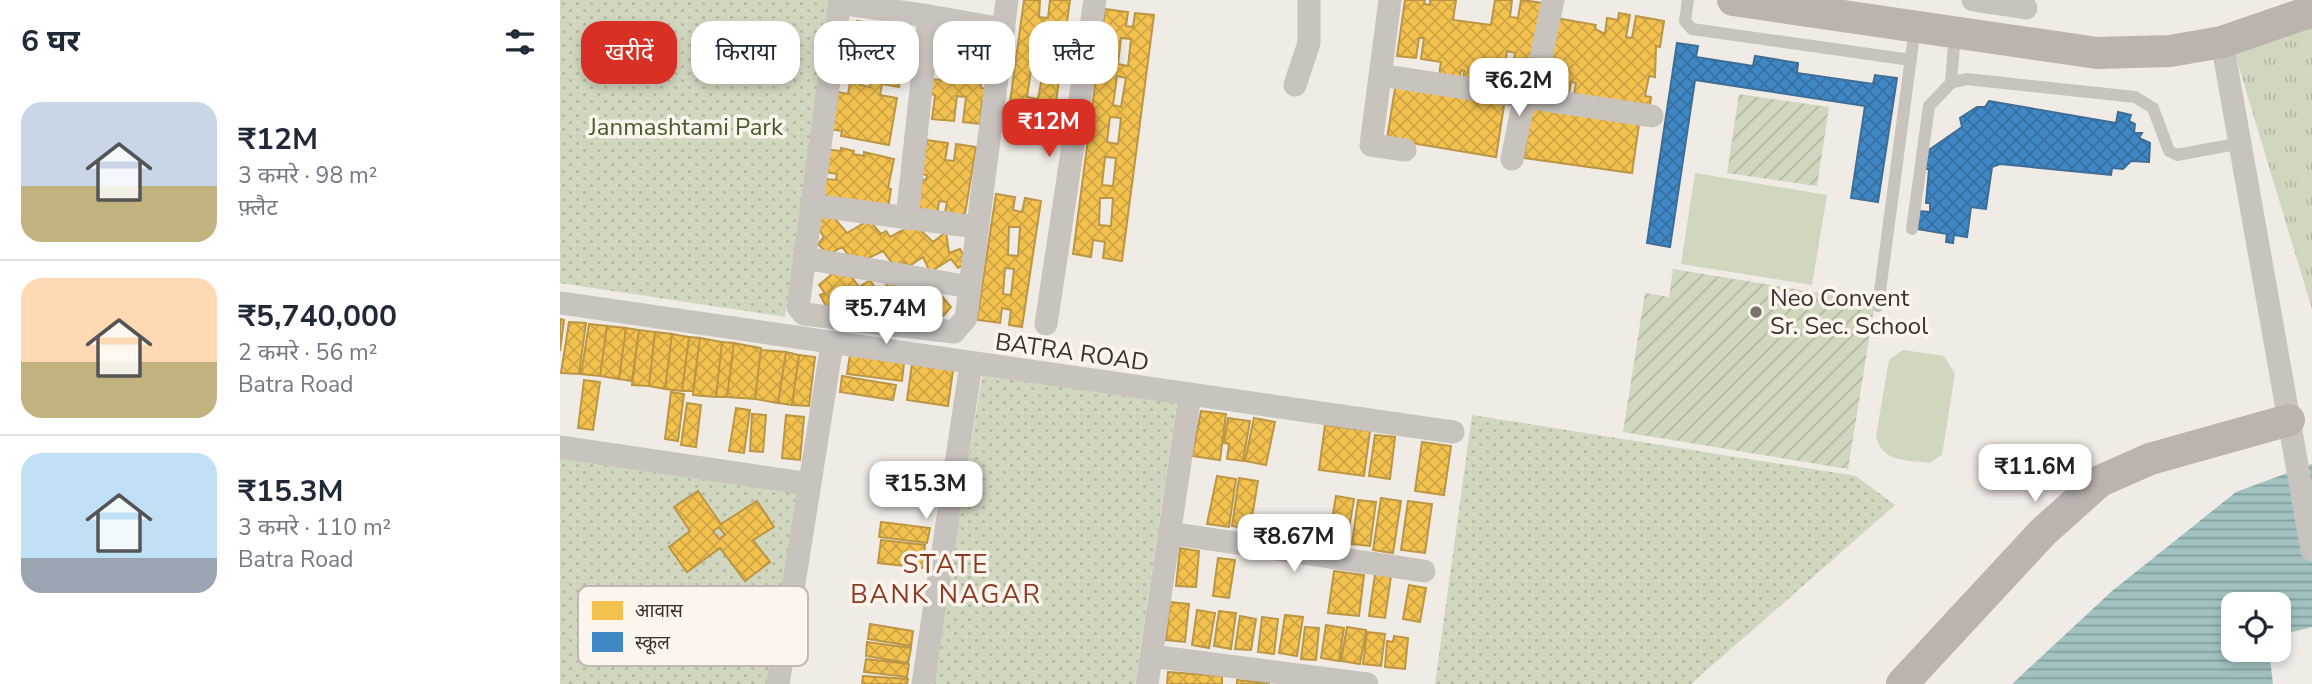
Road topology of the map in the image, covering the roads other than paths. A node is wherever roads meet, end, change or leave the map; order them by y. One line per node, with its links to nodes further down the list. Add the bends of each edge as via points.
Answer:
1 (1007, 0): 14 (street)
2 (1095, 0): 37 (street)
3 (1309, 0): 23 (street, via 1310,44)
4 (1390, 0): 27 (street, via 1371,145)
5 (1553, 0): 24 (street)
6 (1688, 0): 19 (lane, via 1685,21 1692,29)
7 (1973, 0): 10 (street)
8 (840, 1): 12 (street); 29 (street)
9 (1744, 1): 15 (street)
10 (2026, 4): 17 (street)
11 (2312, 11): 18 (street)
12 (929, 16): 13 (street); 30 (street)
13 (958, 21)
14 (1005, 21)
15 (1915, 27): 16 (street); 19 (lane)
16 (1955, 33): 17 (street); 21 (lane)
17 (2020, 42): 18 (street, via 2097,54 2170,51)
18 (2222, 42): 26 (street)
19 (1911, 60): 36 (lane)
20 (1392, 77): 24 (street)
21 (1951, 83): 26 (lane, via 1966,79 2135,97 2152,108 2169,151 2177,155); 32 (lane, via 1929,106)
22 (996, 84): 31 (street)
23 (1295, 85)
24 (1529, 97): 25 (street); 28 (street)
25 (1652, 116)
26 (2241, 143): 42 (street)
27 (1405, 150)
28 (1512, 159)
29 (812, 205): 30 (street); 33 (street)
30 (907, 219): 31 (street)
31 (976, 227): 34 (street)
32 (1912, 229)
33 (805, 258): 34 (street); 34 (street, via 797,307 804,314 954,332 966,318)
34 (969, 287)
35 (560, 303): 38 (street, BATRA ROAD)
36 (1878, 306)
37 (1046, 324)
38 (832, 344): 39 (street, BATRA ROAD); 44 (street)
39 (971, 364): 40 (street, BATRA ROAD); 54 (street)
40 (1190, 395): 41 (street, BATRA ROAD); 45 (street)
41 (1453, 432)
42 (2291, 434): 46 (street); 56 (street, via 2150,459 2100,481 2043,532)
43 (560, 447): 44 (street)
44 (810, 484): 48 (street)
45 (1169, 533): 47 (street); 49 (street)
46 (2312, 550)
47 (1424, 571)
48 (794, 586)
49 (1151, 656): 51 (street); 55 (street)
50 (781, 666): 53 (street)
51 (1289, 679): 52 (street)
52 (1359, 683)
53 (778, 684)
54 (923, 684)
55 (1147, 684)
56 (1902, 684)

